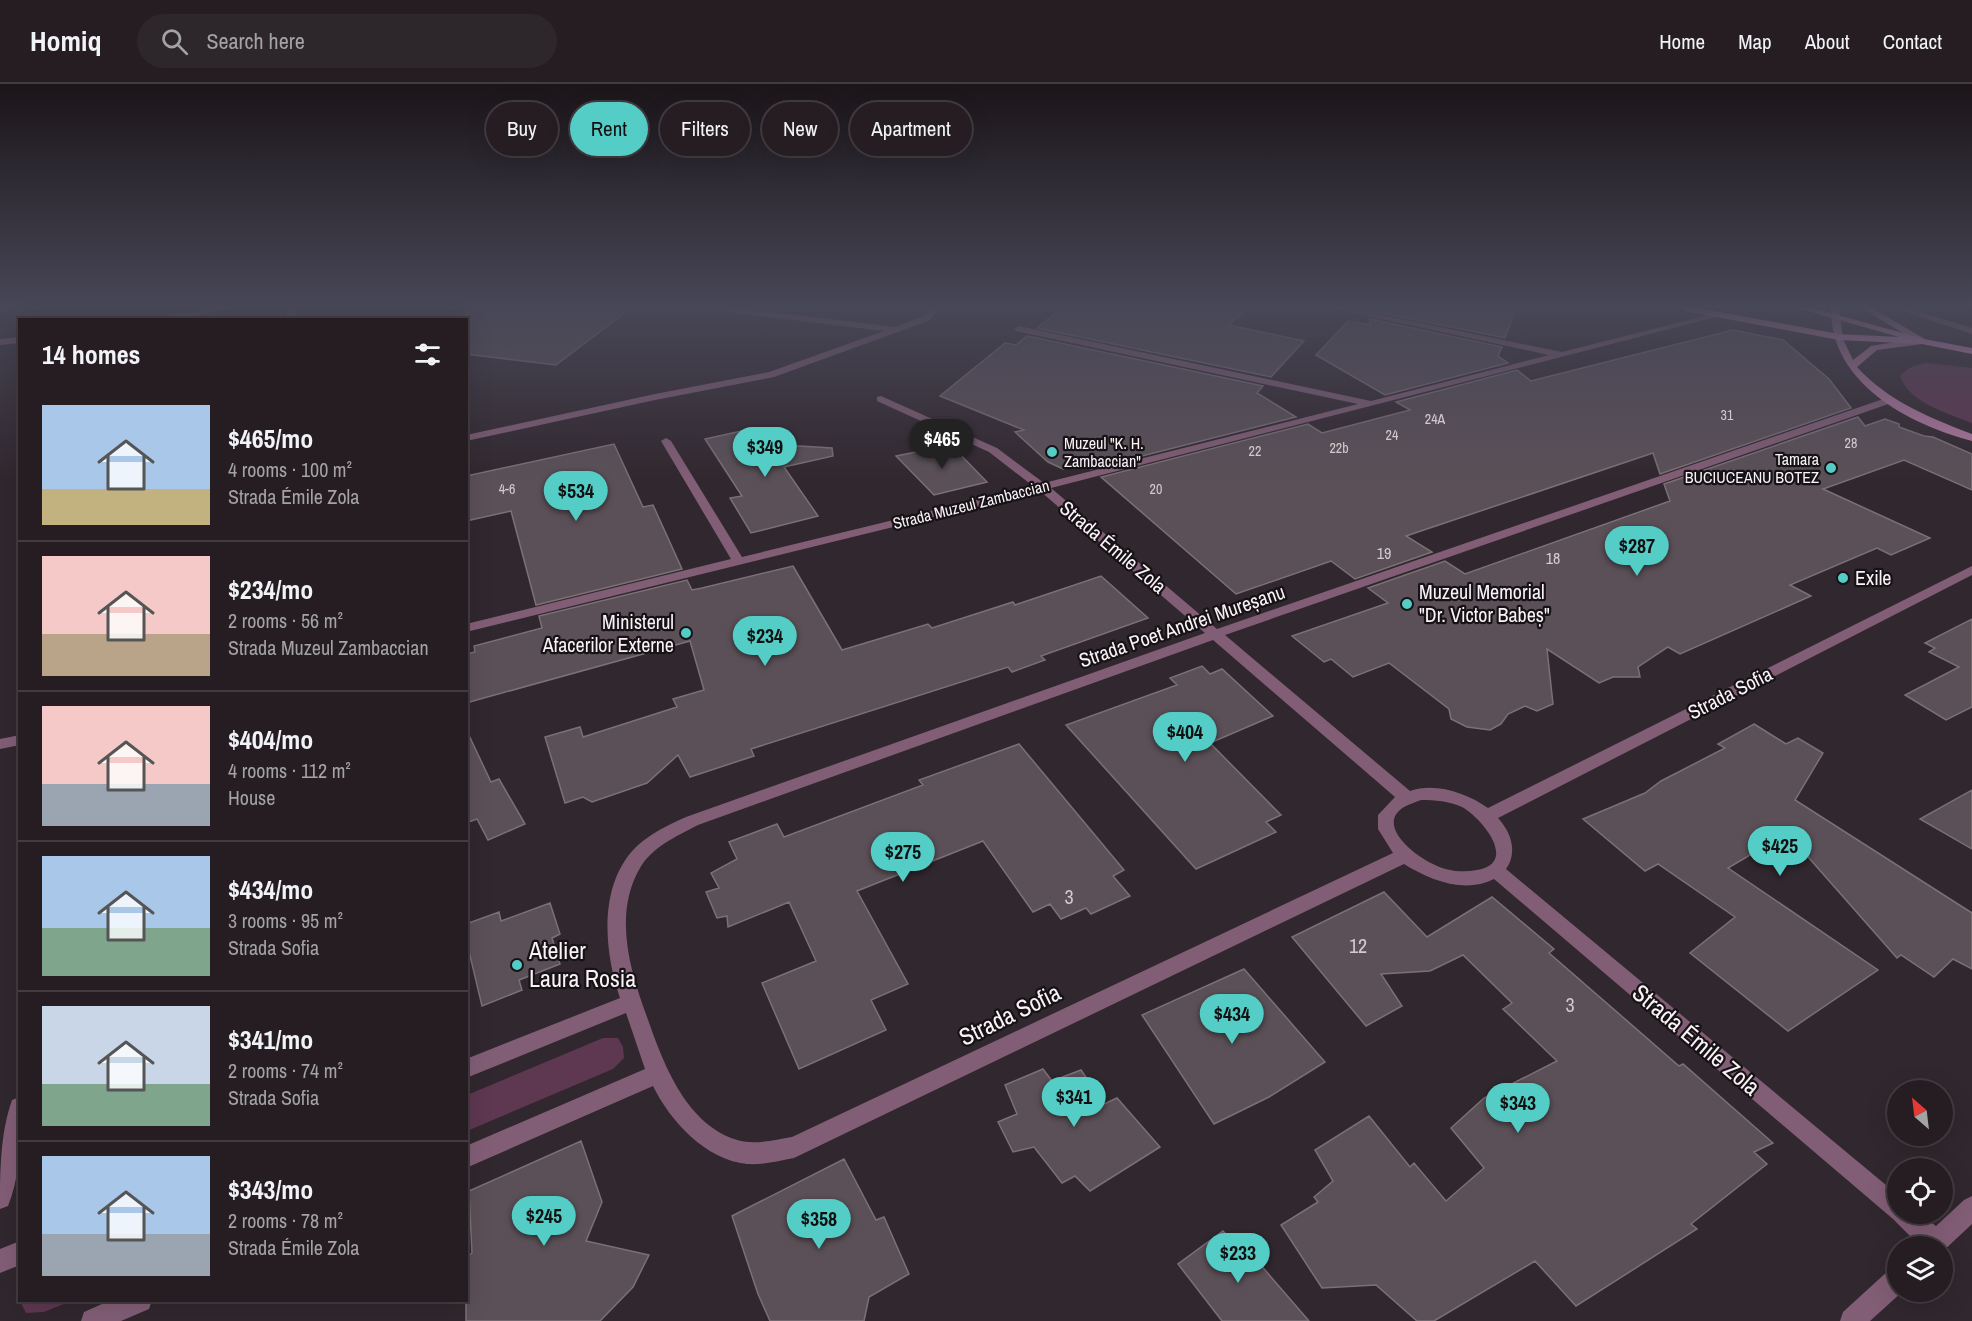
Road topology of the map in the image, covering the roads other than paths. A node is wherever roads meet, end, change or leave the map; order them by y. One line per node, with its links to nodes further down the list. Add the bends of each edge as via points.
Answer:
1 (797, 366): 8 (street, via 771,375)
2 (1194, 366): 7 (street)
3 (1526, 366): 7 (street, Strada Muzeul Zambaccian)
4 (1852, 366): 6 (street)
5 (881, 399): 11 (street, Strada Émile Zola, via 993,450)
6 (1890, 400): 9 (street); 15 (street, Strada Poet Andrei Mureșanu)
7 (1373, 404): 11 (street, Strada Muzeul Zambaccian)
8 (468, 438)
9 (1972, 438)
10 (666, 441): 12 (street)
11 (1042, 487): 12 (street, Strada Muzeul Zambaccian); 15 (street, Strada Émile Zola)
12 (738, 561): 14 (street, Strada Muzeul Zambaccian)
13 (1972, 570): 19 (street, Strada Sofia)
14 (468, 628)
15 (1216, 634): 18 (street, Strada Émile Zola); 22 (street, Strada Poet Andrei Mureșanu, via 692,821 656,840 632,865 621,892 617,921 619,958)
16 (18, 740): 17 (street)
17 (0, 744)
18 (1406, 797): 19 (street, via 1420,794 1455,798); 20 (street, via 1387,815 1392,842)
19 (1487, 816): 21 (street, via 1498,827 1506,850)
20 (1404, 856): 21 (street, via 1418,866 1450,877 1468,879); 24 (street, Strada Sofia, via 794,1147 764,1153 739,1152 713,1139 675,1101)
21 (1495, 870): 28 (street, Strada Émile Zola)
22 (631, 1002): 23 (street); 24 (street, Strada Poet Andrei Mureșanu)
23 (468, 1068)
24 (657, 1074): 26 (street)
25 (18, 1116): 27 (street)
26 (468, 1156)
27 (0, 1198)
28 (1887, 1201)
29 (1972, 1208): 32 (street)
30 (1913, 1224): 31 (street)
31 (1925, 1236)
32 (1942, 1236)
33 (18, 1254): 34 (street)
34 (0, 1261)
35 (1887, 1289): 38 (street)
36 (136, 1302): 37 (street)
37 (93, 1321)
38 (1852, 1321)

